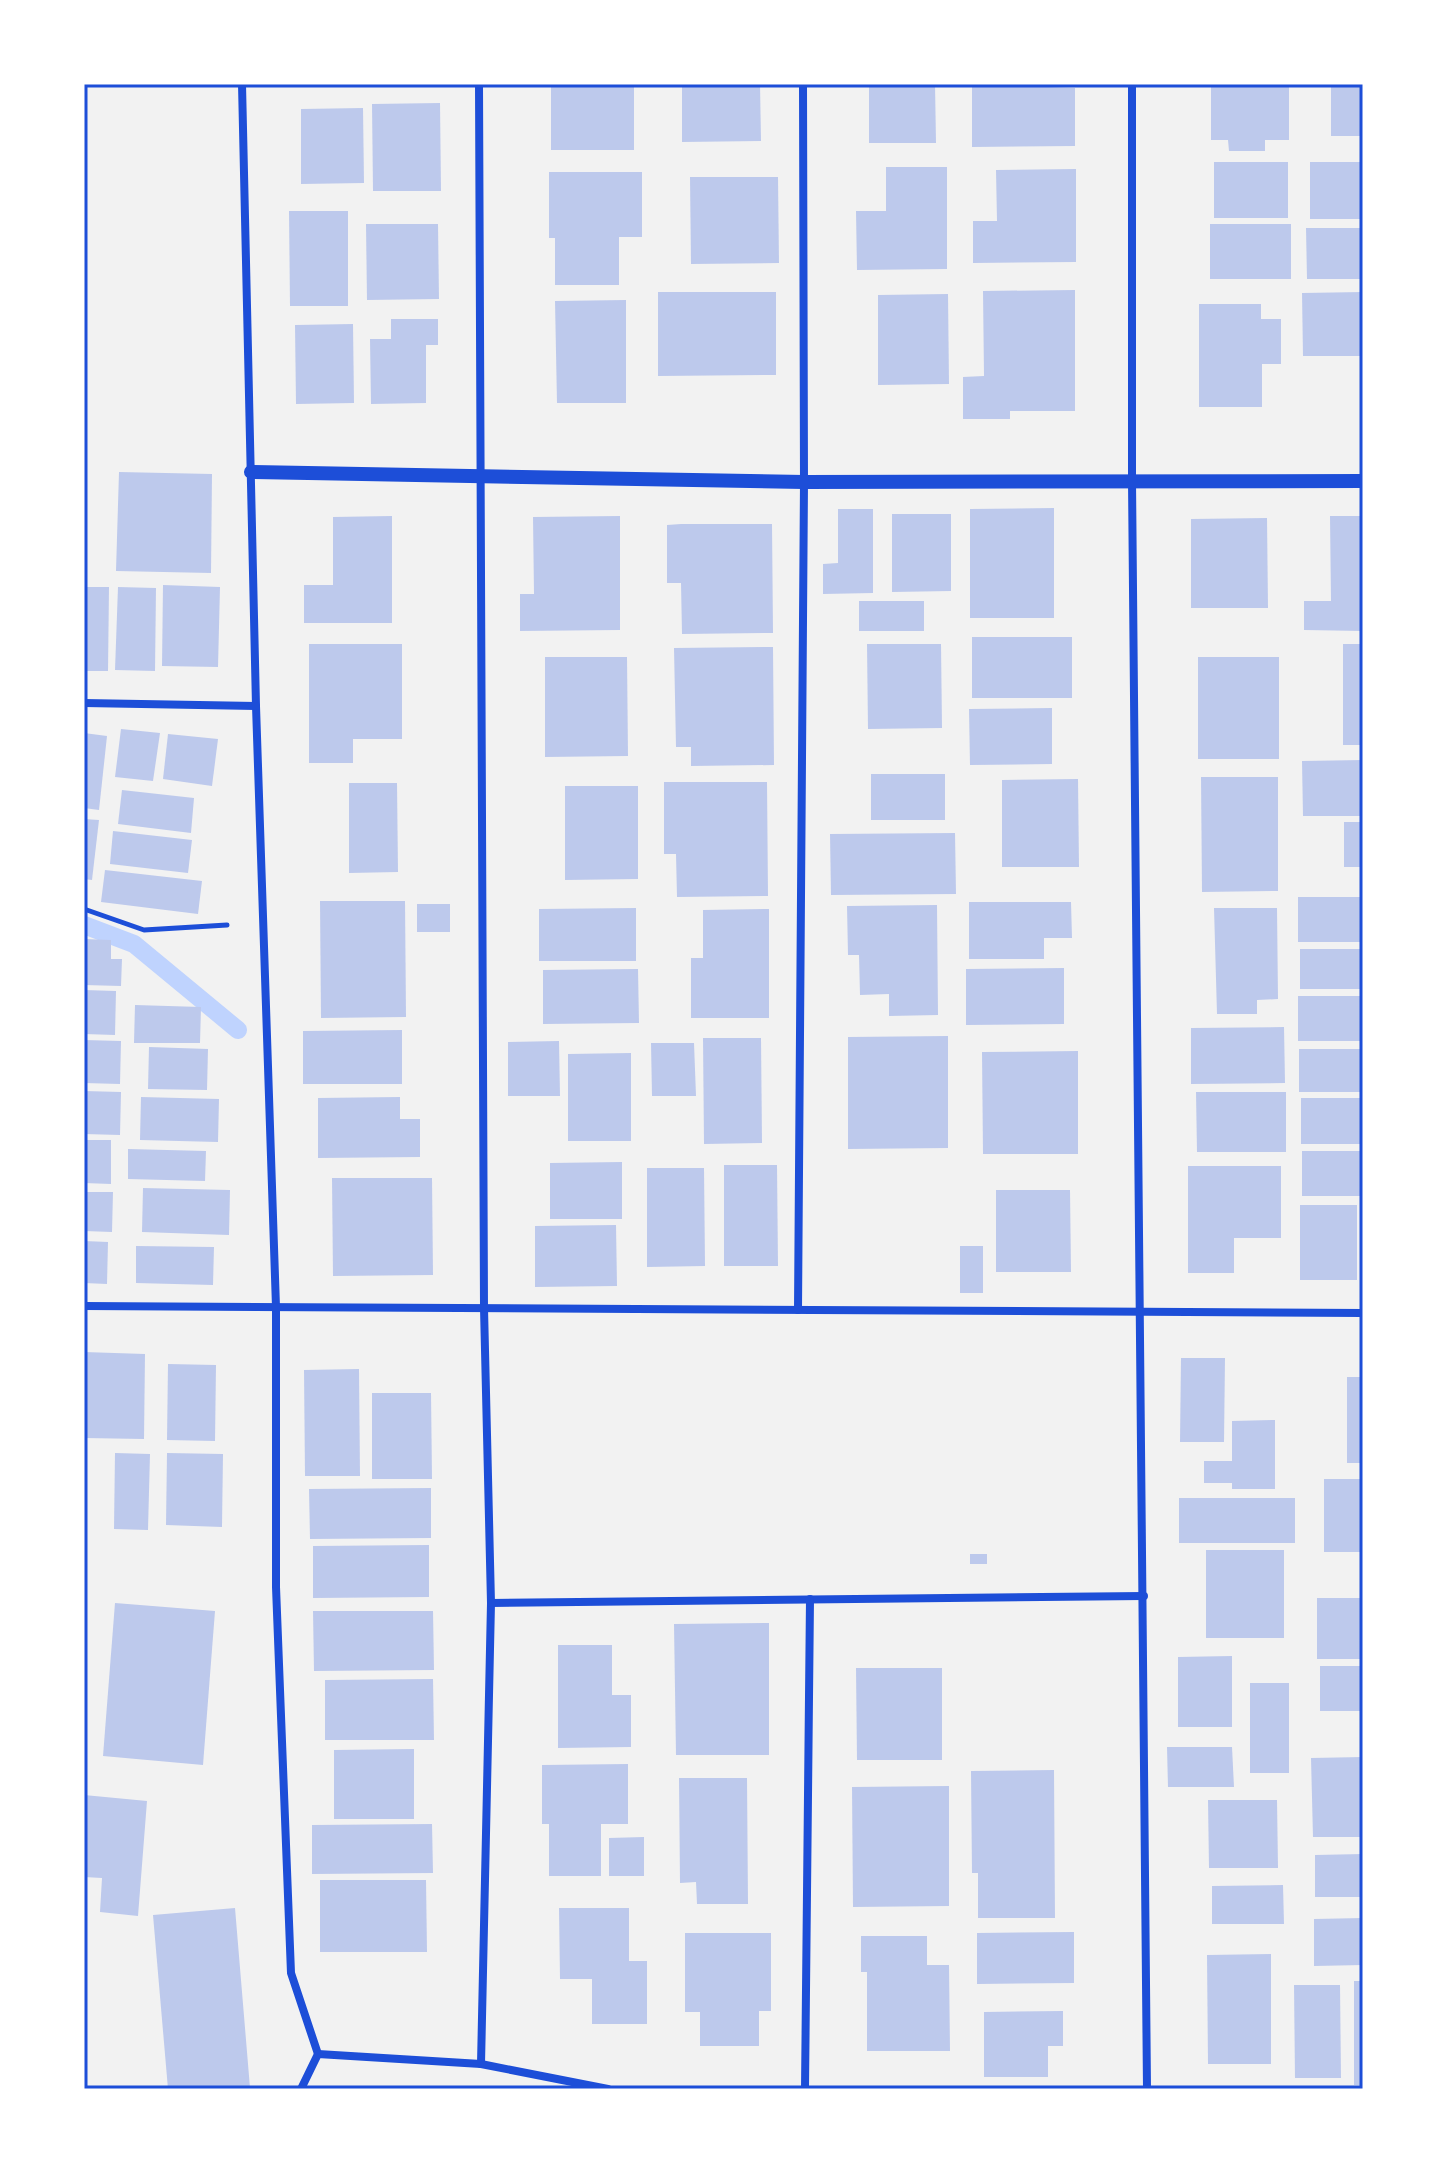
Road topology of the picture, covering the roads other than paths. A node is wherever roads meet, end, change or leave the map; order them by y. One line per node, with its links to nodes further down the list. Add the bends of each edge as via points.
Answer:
1 (242, 84): 5 (street)
2 (479, 84): 6 (street)
3 (803, 84): 9 (street)
4 (1132, 84): 7 (street)
5 (251, 472): 6 (street); 11 (street)
6 (481, 477): 9 (street); 14 (street)
7 (1132, 481): 8 (street); 9 (street); 16 (street)
8 (1363, 481)
9 (804, 482): 15 (street)
10 (84, 703): 11 (street)
11 (256, 706): 13 (street)
12 (84, 1306): 13 (street)
13 (276, 1307): 14 (street); 21 (street, via 276,1587 291,1973)
14 (484, 1308): 15 (street); 20 (street)
15 (798, 1310): 16 (street)
16 (1142, 1312): 17 (street); 18 (street)
17 (1363, 1313)
18 (1144, 1596): 19 (street); 26 (street)
19 (810, 1599): 20 (street); 25 (street)
20 (491, 1603): 22 (street)
21 (318, 2054): 22 (street); 23 (street)
22 (481, 2064): 24 (street)
23 (301, 2089)
24 (608, 2089)
25 (805, 2089)
26 (1147, 2089)

